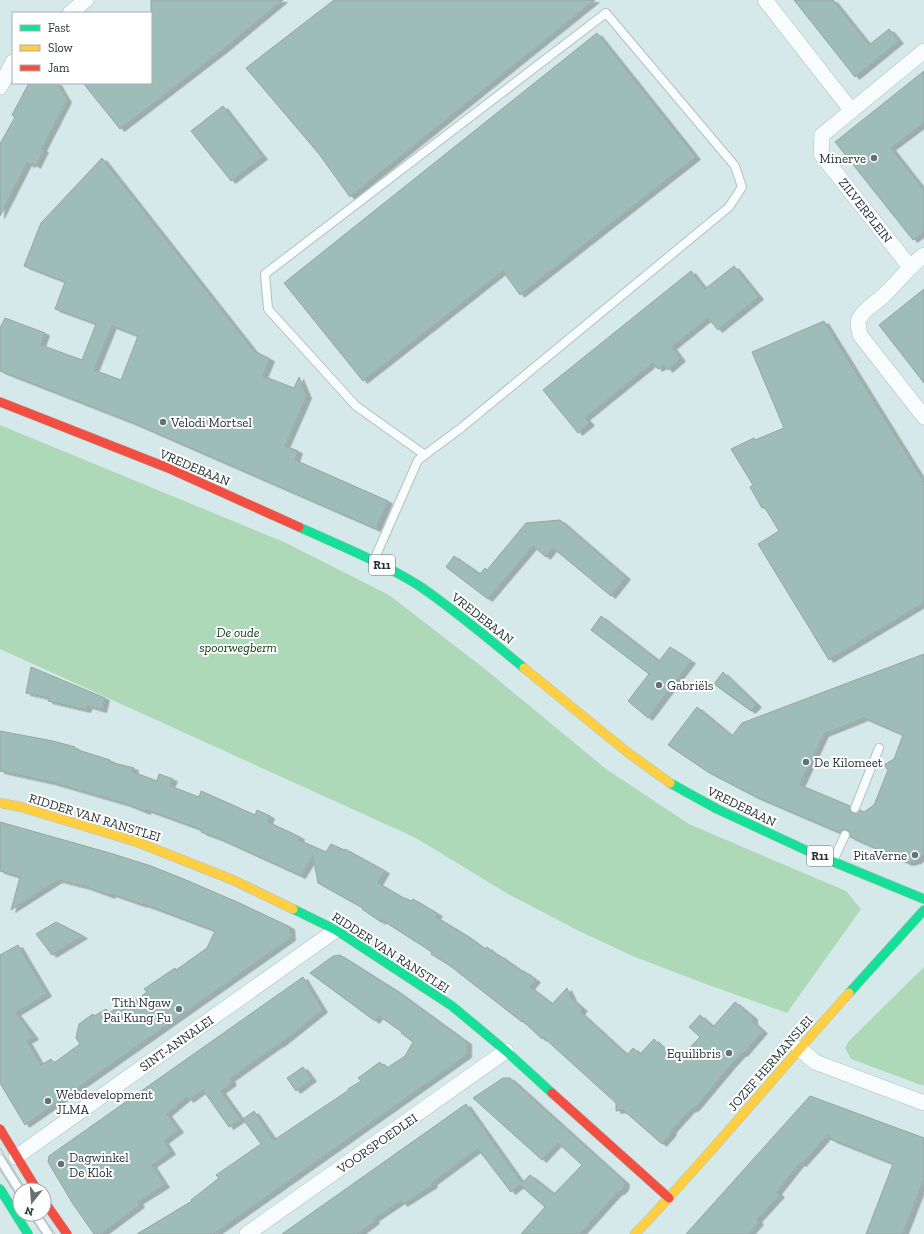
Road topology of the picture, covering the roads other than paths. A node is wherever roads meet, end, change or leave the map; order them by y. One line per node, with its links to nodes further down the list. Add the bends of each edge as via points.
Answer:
1 (86, 0): 3 (street)
2 (764, 0): 7 (street)
3 (71, 12)
4 (924, 51): 7 (street)
5 (12, 64): 6 (street)
6 (0, 87)
7 (851, 110): 9 (street, ZILVERPLEIN, via 822,135 821,154)
8 (924, 255): 9 (street)
9 (910, 267): 11 (street, via 882,297 865,310 859,319 858,327 860,335)
10 (0, 402): 13 (main road, VREDEBAAN / R11, via 168,468)
11 (924, 417)
12 (425, 455): 12 (lane, via 729,207 742,187 735,166 606,13 265,274 268,309 356,406); 13 (lane, via 418,460)
13 (374, 561): 18 (main road, VREDEBAAN / R11, via 417,585 462,617 628,752 674,786 717,809)
14 (879, 748): 16 (lane)
15 (0, 803): 21 (main road, RIDDER VAN RANSTLEI, via 137,842 233,880)
16 (856, 808)
17 (845, 835): 18 (lane)
18 (833, 862): 19 (main road, VREDEBAAN / R11)
19 (924, 899)
20 (924, 910): 22 (main road, JOZEF HERMANSLEI)
21 (336, 930): 23 (main road, RIDDER VAN RANSTLEI, via 452,1006); 26 (street, SINT-ANNALEI)
22 (799, 1048): 24 (street, via 815,1062); 31 (main road, JOZEF HERMANSLEI)
23 (506, 1051): 31 (main road, RIDDER VAN RANSTLEI); 37 (street, VOORSPOEDLEI)
24 (924, 1103)
25 (0, 1129): 26 (main road)
26 (16, 1157): 29 (main road)
27 (0, 1158): 28 (lane)
28 (15, 1182)
29 (32, 1182)
30 (0, 1189): 34 (main road)
31 (669, 1198): 38 (main road, JOZEF HERMANSLEI)
32 (52, 1213): 36 (main road)
33 (40, 1222): 35 (lane)
34 (28, 1234)
35 (48, 1234)
36 (66, 1234)
37 (248, 1234)
38 (635, 1234)

